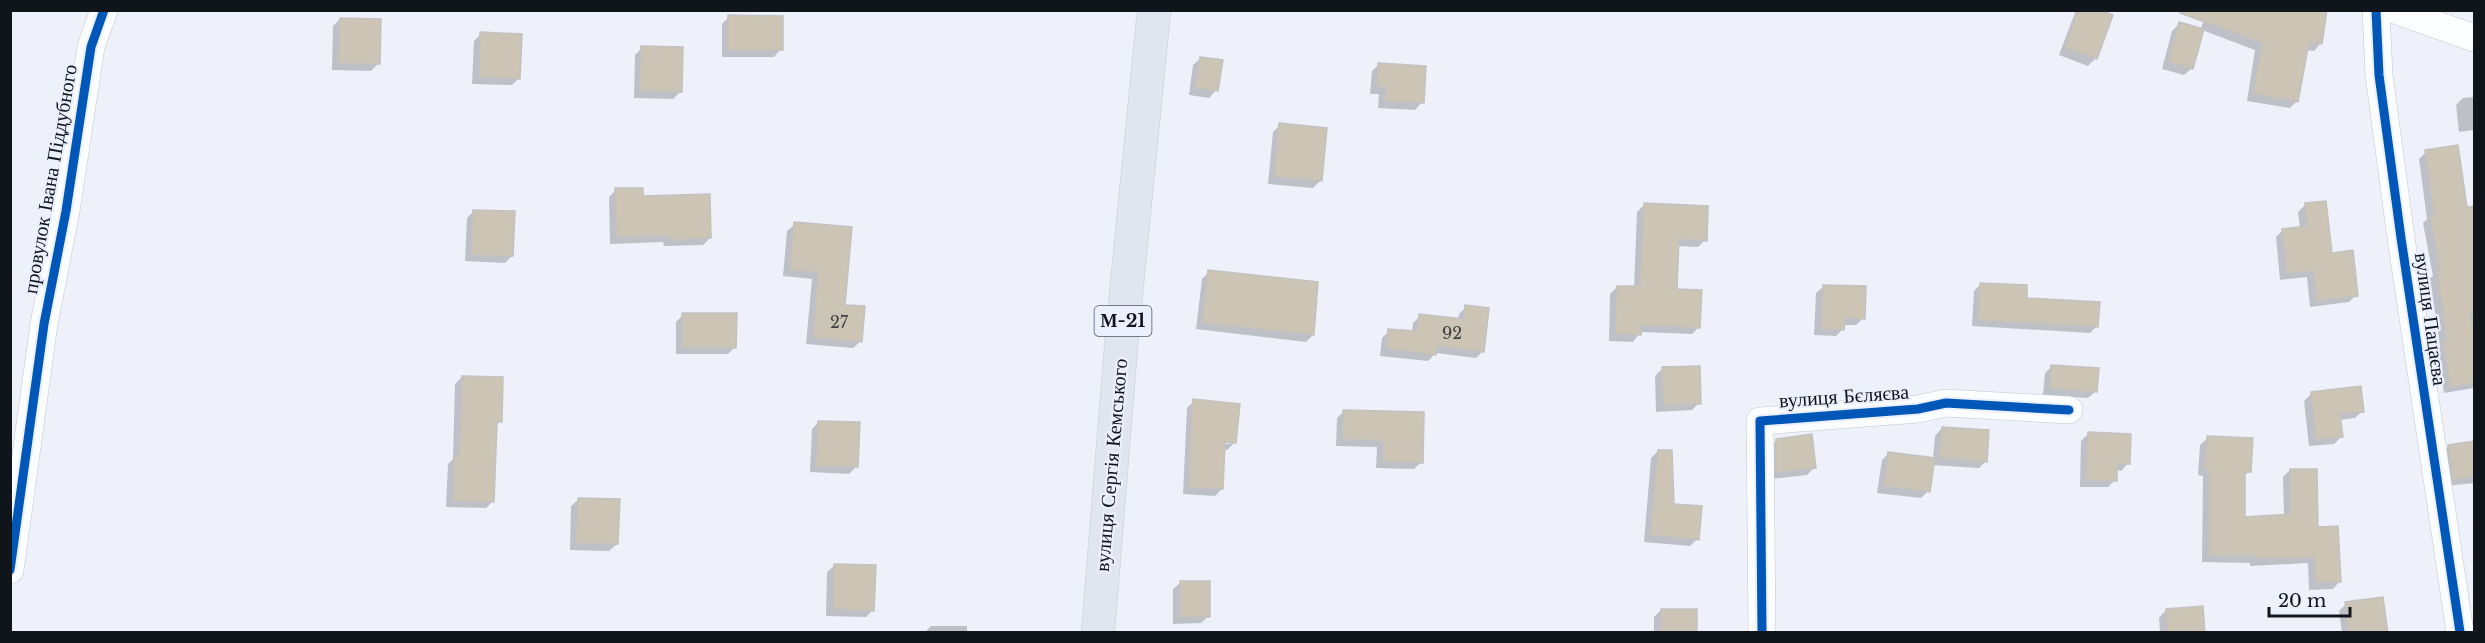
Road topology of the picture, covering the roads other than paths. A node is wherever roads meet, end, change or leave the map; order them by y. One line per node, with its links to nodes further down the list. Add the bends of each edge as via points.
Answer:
1 (104, 10): 7 (street, провулок Івана Піддубного, via 91,47 44,324)
2 (1154, 10): 8 (highway, вулиця Сергія Кемського / М-21)
3 (2376, 10): 10 (street, вулиця Пацаєва, via 2379,75)
4 (2395, 10): 5 (street)
5 (2475, 38)
6 (2069, 410): 9 (street, вулиця Бєляєва, via 1946,403 1918,409 1760,421)
7 (10, 570)
8 (1098, 633)
9 (1762, 633)
10 (2460, 633)

